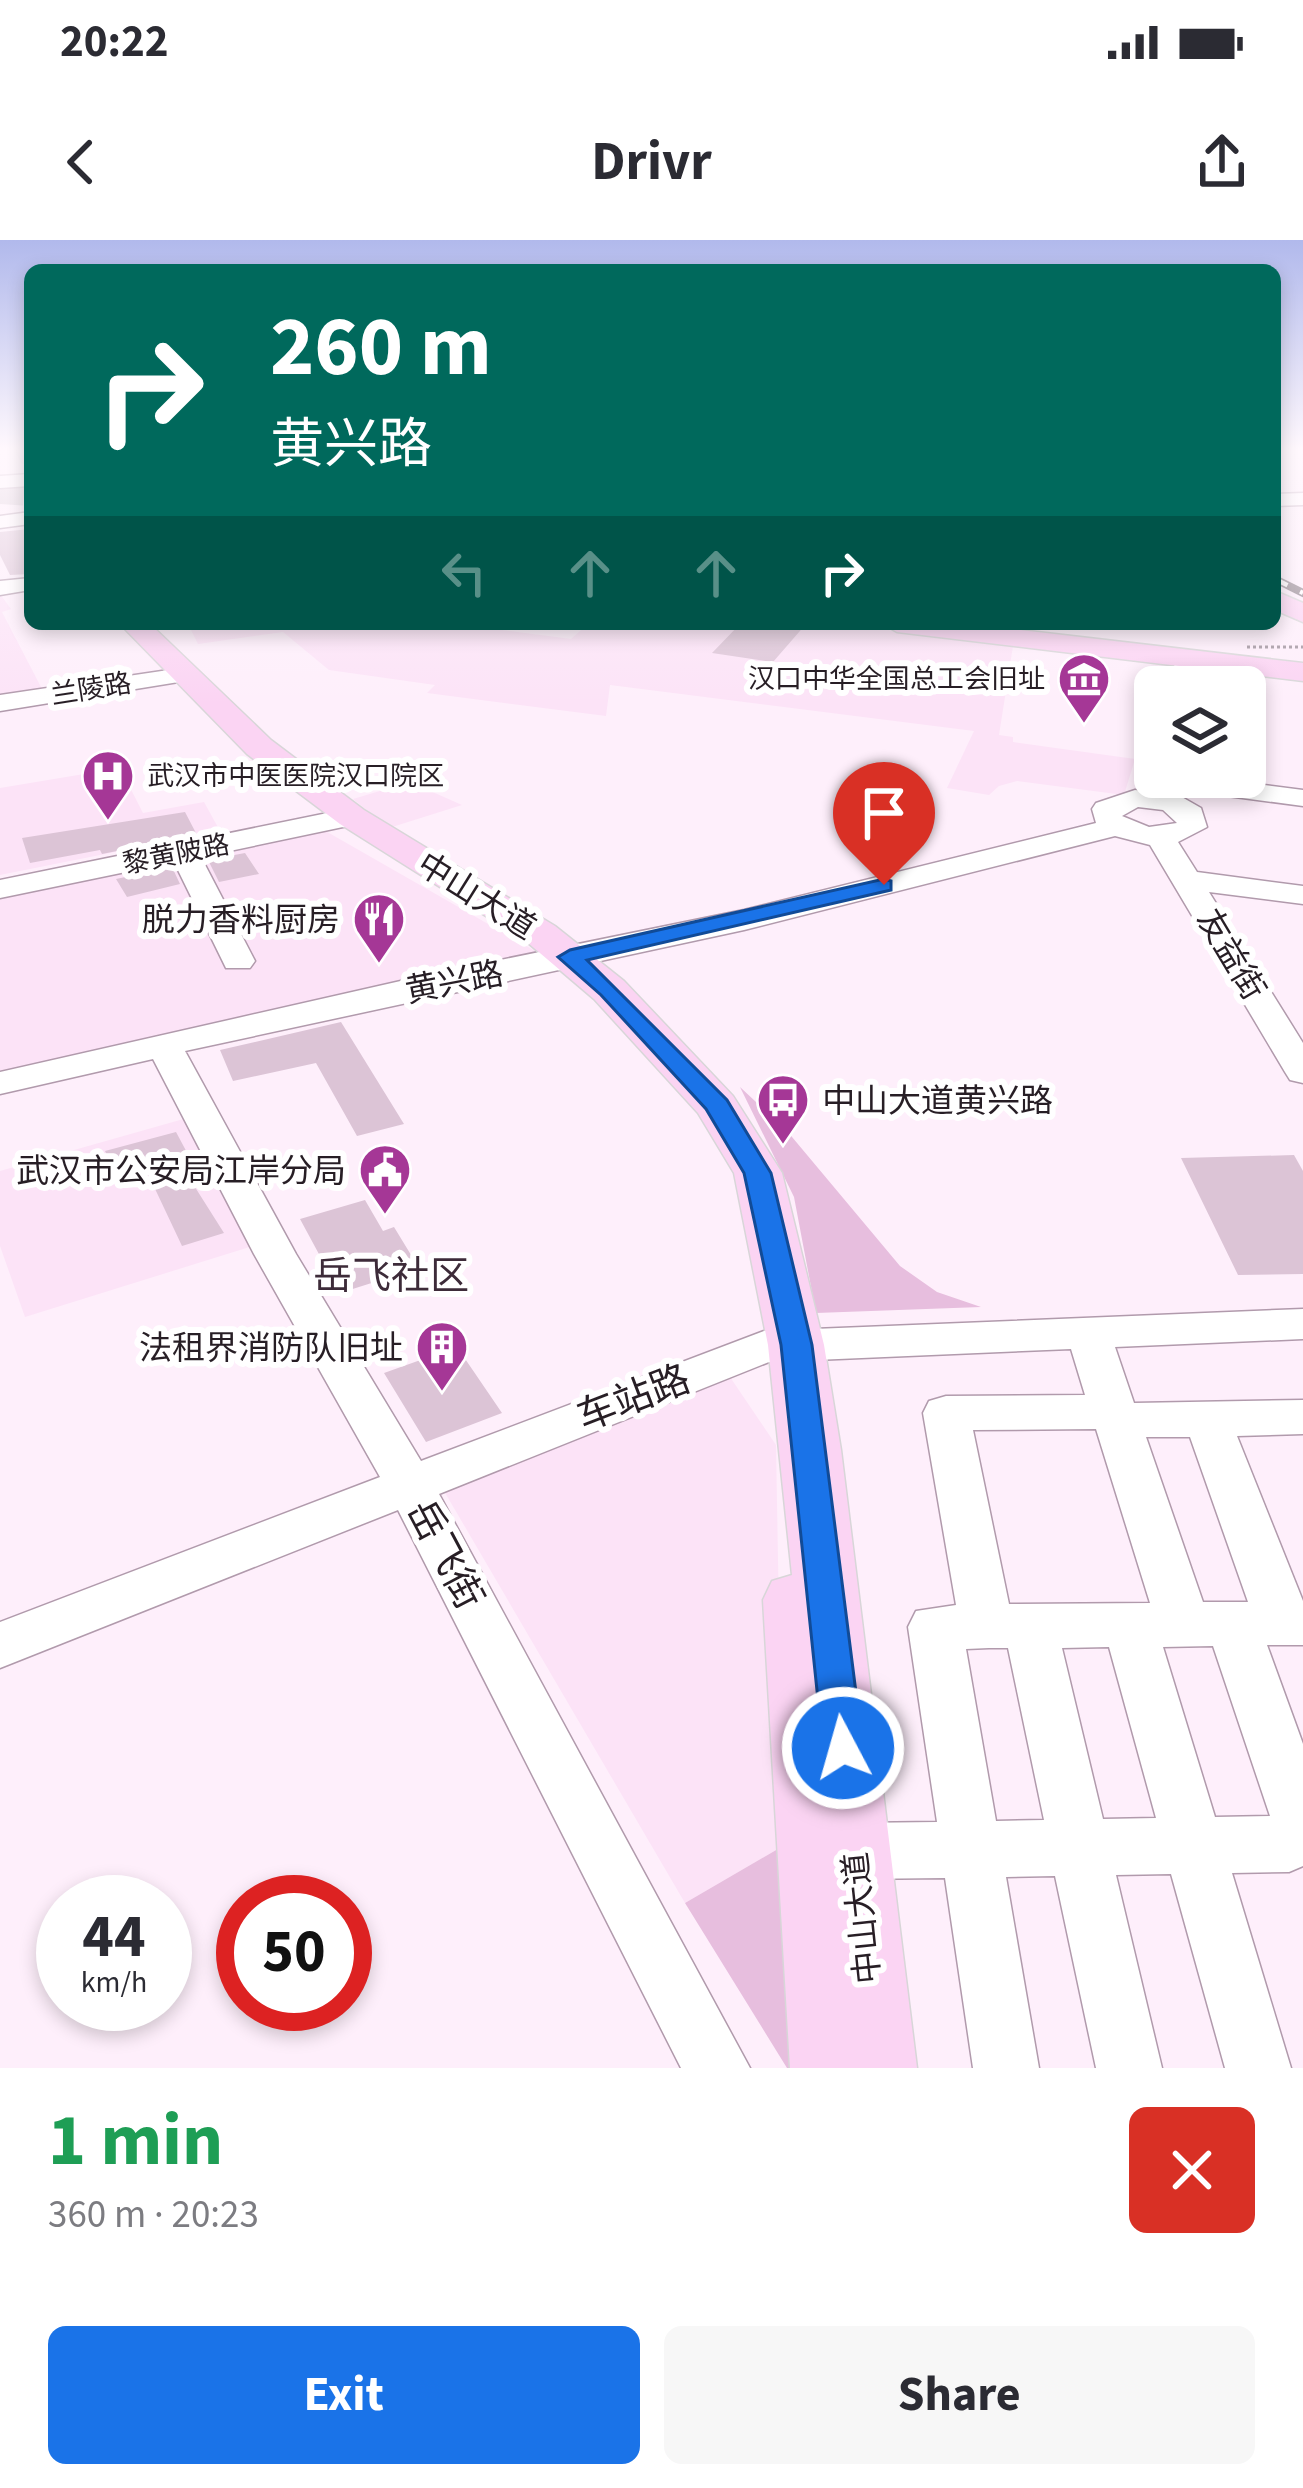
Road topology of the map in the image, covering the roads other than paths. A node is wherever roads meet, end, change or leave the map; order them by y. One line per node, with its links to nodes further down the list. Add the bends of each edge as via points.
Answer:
1 (122, 630): 9 (main road, 中山大道)
2 (138, 630): 9 (main road, 中山大道)
3 (932, 630): 6 (main road)
4 (1069, 630): 5 (main road)
5 (1303, 660)
6 (1143, 666)
7 (1266, 672): 8 (main road)
8 (1303, 672)
9 (171, 677): 10 (street, 兰陵路); 15 (main road, 中山大道)
10 (0, 703)
11 (1134, 794): 16 (street, via 1105,815)
12 (1266, 795): 14 (street)
13 (1170, 798): 17 (street, via 1194,820 1186,832)
14 (1303, 798)
15 (342, 820): 18 (street, 黎黄陂路); 22 (main road, 中山大道)
16 (1117, 827): 17 (street); 22 (street, 黄兴路)
17 (1160, 836): 19 (street, 友益街)
18 (184, 852): 20 (street, 黎黄陂路); 23 (street)
19 (1187, 880): 21 (street); 25 (street, 友益街)
20 (0, 889)
21 (1303, 896)
22 (562, 960): 26 (street, 黄兴路); 31 (main road, 中山大道, via 700,1123 726,1177)
23 (238, 962)
24 (1303, 1006): 25 (street)
25 (1264, 1007): 27 (street, 友益街)
26 (164, 1045): 28 (street, 黄兴路); 35 (street, 岳飞街)
27 (1303, 1072)
28 (0, 1083)
29 (1303, 1324): 30 (street, 车站路)
30 (1088, 1333): 31 (street, 车站路); 32 (street)
31 (780, 1346): 35 (street, 车站路); 43 (main road, 中山大道); 45 (main road, 中山大道)
32 (1114, 1416): 34 (street); 36 (street); 37 (street, via 946,1413)
33 (1303, 1417): 34 (street)
34 (1207, 1419): 36 (street)
35 (409, 1484): 38 (street, 车站路); 44 (street, 岳飞街)
36 (1226, 1624): 37 (street); 39 (street); 40 (street)
37 (1009, 1627): 41 (street); 42 (street, via 935,1628)
38 (0, 1645)
39 (1299, 1839): 40 (street)
40 (1192, 1846): 41 (street); 49 (street)
41 (1082, 1847): 42 (street); 48 (street)
42 (971, 1850): 43 (street); 47 (street)
43 (854, 1851): 46 (main road, 中山大道)
44 (717, 2068)
45 (831, 2068)
46 (876, 2068)
47 (1006, 2068)
48 (1129, 2068)
49 (1258, 2068)

